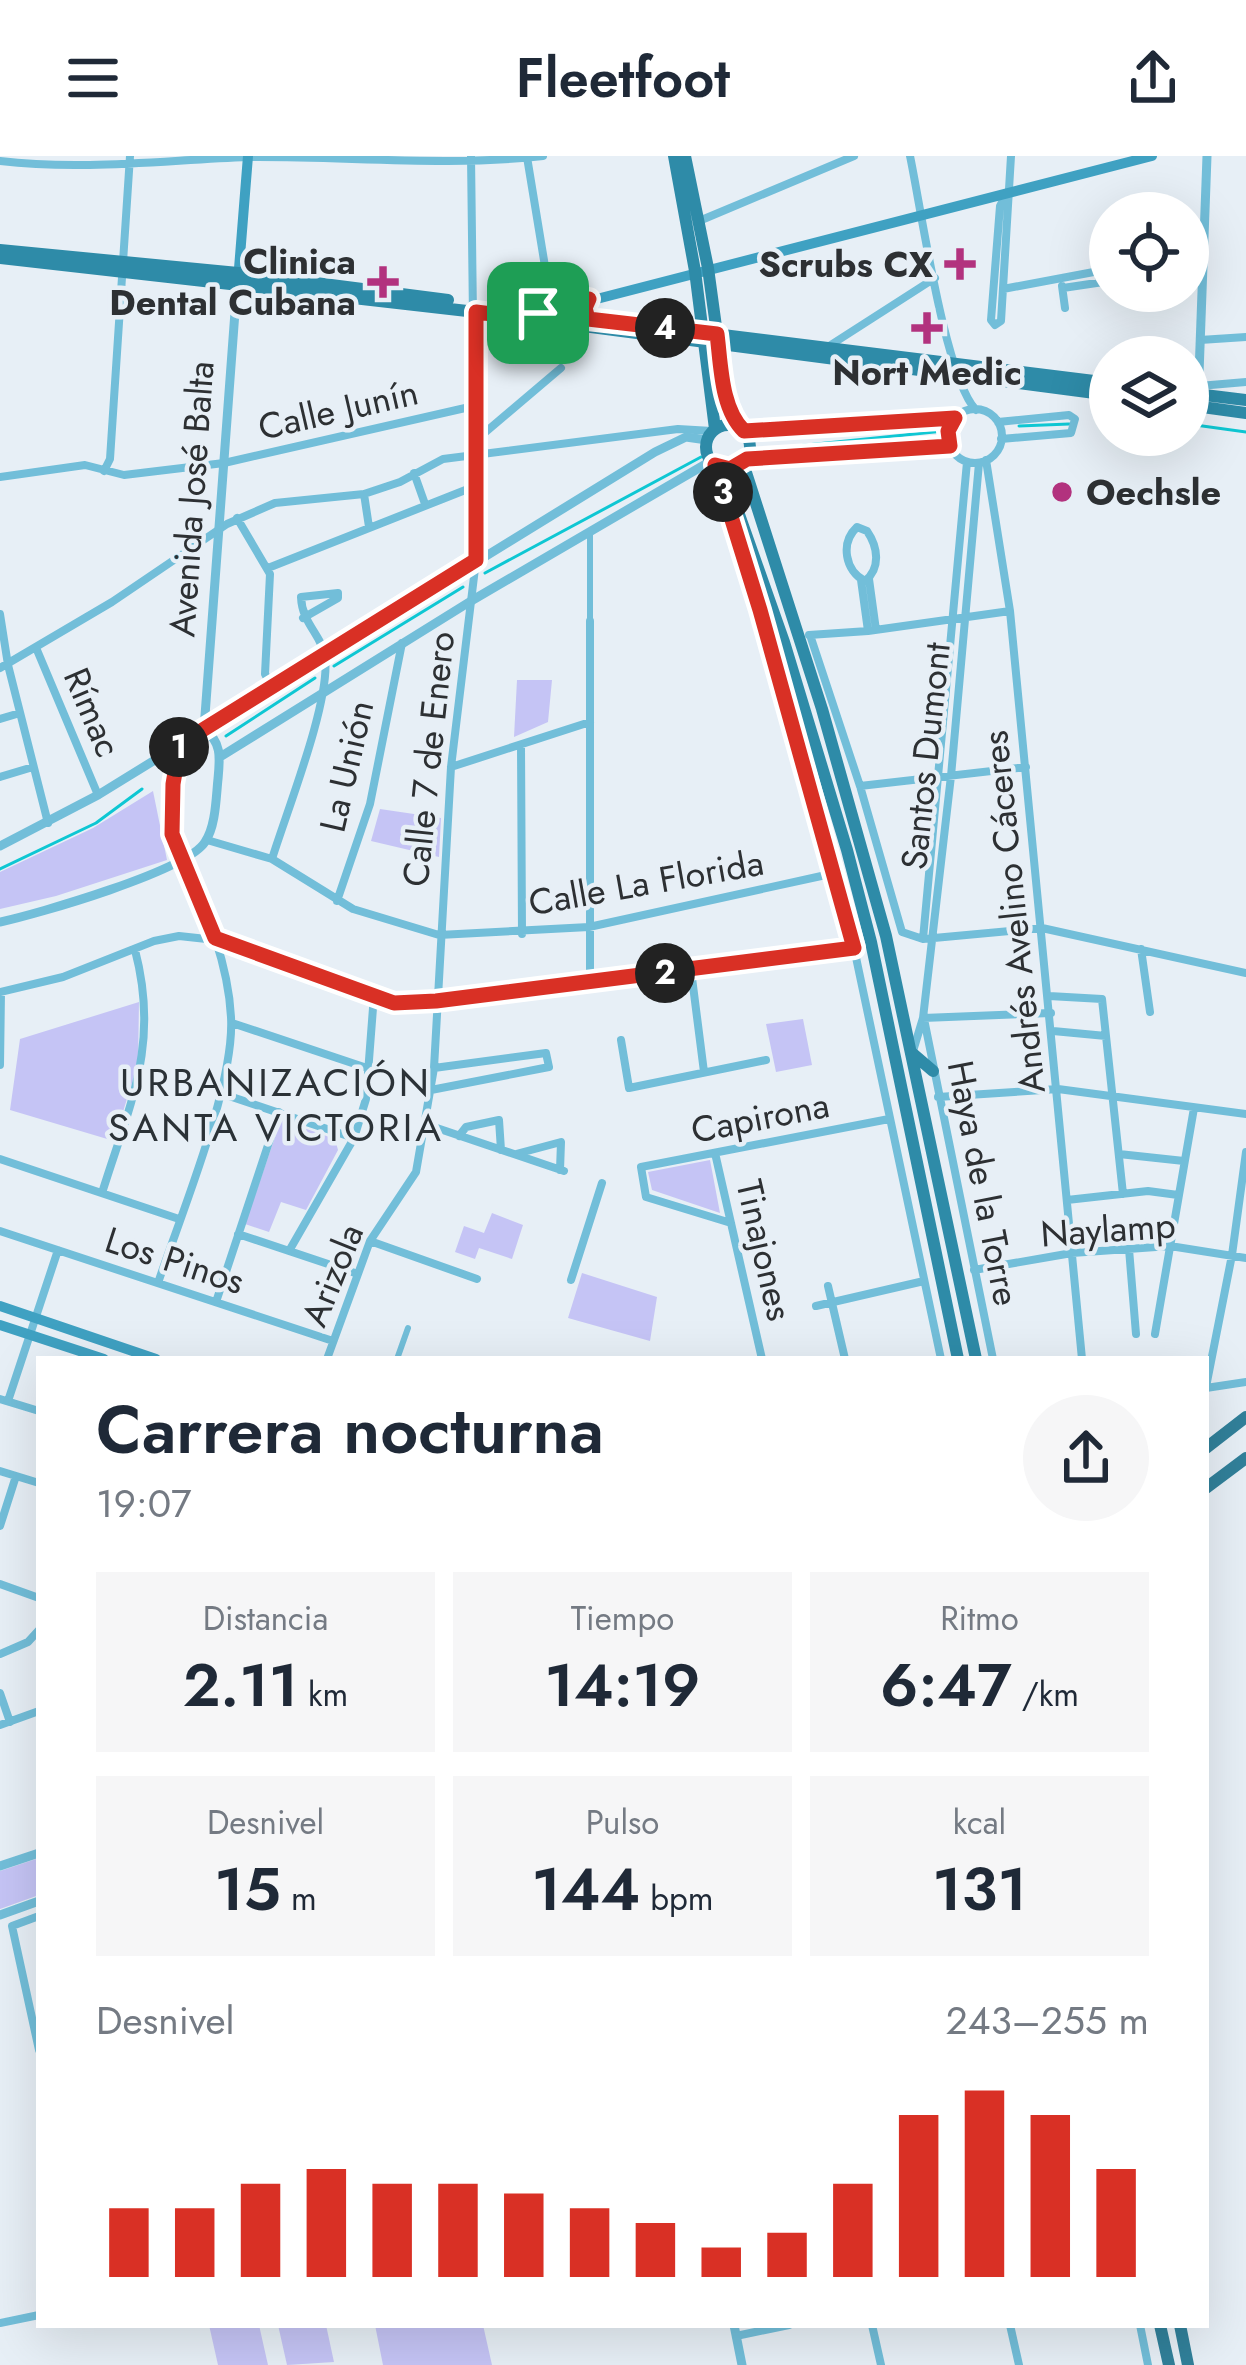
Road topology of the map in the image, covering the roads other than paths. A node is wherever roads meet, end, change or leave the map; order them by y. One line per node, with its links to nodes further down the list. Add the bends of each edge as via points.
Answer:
1 (248, 156): 11 (street); 12 (street); 22 (main road, Avenida José Balta)
2 (543, 156): 10 (street)
3 (674, 156): 20 (main road)
4 (685, 156): 17 (main road)
5 (854, 156): 17 (street)
6 (910, 156): 16 (street)
7 (1011, 156): 15 (street)
8 (1152, 156): 15 (main road)
9 (1207, 156): 32 (street)
10 (527, 157): 11 (street); 29 (street)
11 (471, 158): 27 (street, Calle 7 de Enero)
12 (130, 160): 14 (street); 19 (street)
13 (0, 161): 14 (street)
14 (50, 161)
15 (1006, 193): 16 (main road); 25 (street); 25 (street, via 995,325)
16 (922, 214): 20 (main road); 21 (street)
17 (699, 221): 20 (main road)
18 (0, 254): 19 (main road)
19 (124, 267): 22 (main road); 62 (street)
20 (702, 270): 26 (main road); 34 (main road)
21 (935, 278): 36 (street); 38 (street)
22 (238, 279): 27 (main road); 60 (street, Avenida José Balta)
23 (1089, 280): 24 (street)
24 (1062, 283): 25 (street); 28 (street)
25 (1003, 289)
26 (589, 299): 29 (main road); 31 (main road)
27 (475, 308): 29 (main road); 30 (main road); 46 (street, Calle 7 de Enero)
28 (1065, 308)
29 (545, 311): 30 (main road); 31 (main road)
30 (524, 318): 34 (main road)
31 (588, 319): 34 (main road)
32 (1200, 336)
33 (1246, 337): 35 (street)
34 (711, 338): 36 (main road); 38 (main road); 51 (main road); 52 (main road)
35 (1209, 339)
36 (826, 348): 38 (main road)
37 (561, 368): 54 (street)
38 (954, 369): 39 (main road); 41 (main road); 47 (street); 49 (street)
39 (1089, 381)
40 (1246, 382): 42 (street)
41 (1089, 391)
42 (1209, 393)
43 (1209, 398): 44 (main road)
44 (1246, 400)
45 (1209, 401): 48 (main road)
46 (474, 406): 54 (street, Calle 7 de Enero); 60 (street, Calle Junín)
47 (976, 410): 49 (street); 50 (street)
48 (1246, 412)
49 (959, 415): 51 (street); 55 (street, via 948,431)
50 (998, 422): 53 (street); 53 (street, via 1076,419 1071,433)
51 (741, 429): 52 (main road, via 726,424); 57 (main road, via 750,445)
52 (711, 434): 56 (street, via 678,429); 61 (main road); 72 (street, via 676,440)
53 (1001, 439): 59 (street)
54 (474, 442): 56 (street, Calle 7 de Enero)
55 (950, 446): 57 (street); 58 (street)
56 (473, 454): 63 (street); 65 (street, Calle 7 de Enero)
57 (745, 461): 61 (main road); 83 (main road)
58 (967, 462): 59 (street); 80 (street, Santos Dumont)
59 (982, 462): 76 (street, Andrés Avelino Cáceres); 79 (street, Santos Dumont)
60 (224, 463): 62 (street, Calle Junín); 71 (street, Avenida José Balta)
61 (716, 465): 70 (street); 111 (street); 207 (main road, via 784,641 847,850)
62 (104, 471): 64 (street, Calle Junín, via 85,465)
63 (414, 473): 66 (street); 67 (street)
64 (0, 477)
65 (473, 487): 67 (street); 72 (street, Calle 7 de Enero)
66 (364, 494): 68 (street, via 294,499); 69 (street)
67 (425, 504): 69 (street)
68 (237, 518): 71 (street); 73 (street)
69 (369, 527): 73 (street)
70 (590, 531): 75 (street); 81 (street)
71 (216, 532): 85 (street); 93 (street, Avenida José Balta)
72 (476, 560): 75 (street, Calle 7 de Enero); 86 (street)
73 (268, 568): 88 (street, via 265,674)
74 (865, 580): 74 (street, via 875,548 857,527 847,555); 82 (street)
75 (471, 601): 84 (street); 99 (street, Calle 7 de Enero)
76 (1010, 611): 79 (street); 100 (street, Andrés Avelino Cáceres)
77 (0, 614): 87 (street)
78 (303, 618): 78 (street, via 338,598 338,592 301,597); 86 (street)
79 (967, 618): 80 (street); 101 (street, Santos Dumont)
80 (954, 620): 82 (street); 103 (street, Santos Dumont)
81 (590, 621): 92 (street)
82 (872, 631): 83 (street)
83 (804, 635): 97 (main road)
84 (402, 643): 89 (street); 112 (street, La Unión, via 370,804)
85 (37, 650): 87 (street); 105 (street, Rímac)
86 (325, 653): 88 (street); 89 (street)
87 (4, 667): 90 (street)
88 (272, 687): 93 (street)
89 (320, 694): 96 (street); 110 (street)
90 (20, 713): 91 (street); 98 (street)
91 (0, 718)
92 (590, 722): 95 (street); 114 (street)
93 (204, 729): 94 (street); 96 (street)
94 (180, 744): 105 (street); 109 (street, via 170,820)
95 (521, 745): 99 (street); 116 (street)
96 (220, 757): 107 (street)
97 (846, 765): 104 (street); 137 (main road)
98 (33, 767): 102 (street); 106 (street)
99 (451, 767): 117 (street, Calle 7 de Enero)
100 (1026, 767): 101 (street); 115 (street, Andrés Avelino Cáceres)
101 (951, 776): 103 (street); 119 (street, Santos Dumont)
102 (0, 777)
103 (939, 778): 104 (street); 119 (street, Santos Dumont)
104 (860, 786): 119 (street, via 902,932)
105 (98, 795): 106 (street)
106 (48, 824): 108 (street)
107 (207, 840): 109 (street); 110 (street, Calle La Florida)
108 (0, 846)
109 (183, 858): 113 (street); 118 (street)
110 (272, 859): 112 (street, Calle La Florida)
111 (836, 873): 114 (street, Calle La Florida); 120 (street)
112 (338, 901): 117 (street, Calle La Florida)
113 (0, 922)
114 (589, 927): 116 (street, Calle La Florida); 125 (street)
115 (1042, 928): 119 (street); 121 (street); 128 (street, Andrés Avelino Cáceres)
116 (522, 934): 117 (street, Calle La Florida)
117 (439, 935): 129 (street, Arizola)
118 (215, 938): 122 (street, via 179,936); 127 (street); 133 (street)
119 (928, 939): 132 (street, Santos Dumont)
120 (854, 948): 123 (street); 154 (street)
121 (1141, 949): 124 (street); 130 (street)
122 (135, 950): 126 (street); 166 (street, via 146,1039)
123 (691, 970): 125 (street); 144 (street)
124 (1246, 973)
125 (590, 981): 129 (street)
126 (1, 992): 140 (street)
127 (374, 995): 129 (street, via 394,1003); 141 (street)
128 (1049, 996): 131 (street, Andrés Avelino Cáceres); 135 (street, via 1102,999)
129 (436, 1001): 142 (street, Arizola)
130 (1150, 1012)
131 (1051, 1013): 132 (street); 134 (street, Andrés Avelino Cáceres)
132 (923, 1018): 137 (street, Santos Dumont); 143 (street, Haya de la Torre)
133 (232, 1022): 141 (street); 148 (street)
134 (1053, 1031): 135 (street); 146 (street, Andrés Avelino Cáceres)
135 (1106, 1036): 149 (street)
136 (621, 1040): 144 (street, via 629,1088)
137 (913, 1053): 143 (main road); 208 (main road)
138 (496, 1060): 142 (street); 145 (street); 145 (street, via 546,1053 549,1067)
139 (766, 1060): 144 (street)
140 (0, 1065)
141 (367, 1068): 157 (street)
142 (434, 1068): 147 (street, Arizola)
143 (933, 1071): 150 (street, Haya de la Torre)
144 (704, 1072)
145 (493, 1078): 147 (street)
146 (1058, 1089): 149 (street); 150 (street); 169 (street, Andrés Avelino Cáceres)
147 (430, 1090): 155 (street, Arizola)
148 (220, 1093): 152 (street); 170 (street)
149 (1112, 1095): 151 (street); 162 (street)
150 (938, 1097): 182 (street, Haya de la Torre)
151 (1194, 1108): 153 (street); 164 (street)
152 (279, 1112): 157 (street); 173 (street)
153 (1246, 1114)
154 (889, 1119): 161 (street, Capirona); 186 (street)
155 (425, 1124): 156 (street); 174 (street, Arizola, via 416,1172)
156 (459, 1136): 158 (street); 158 (street, via 499,1120)
157 (354, 1138): 178 (street)
158 (501, 1150): 160 (street)
159 (1246, 1152): 180 (street)
160 (514, 1154): 160 (street, via 562,1171 561,1142)
161 (715, 1154): 171 (street, Tinajones); 171 (street, Capirona, via 641,1167 646,1197)
162 (1119, 1154): 164 (street); 167 (street)
163 (0, 1160): 166 (street)
164 (1184, 1161): 168 (street)
165 (602, 1183): 185 (street)
166 (102, 1192): 170 (street)
167 (1123, 1194): 168 (street); 169 (street)
168 (1178, 1195): 175 (street)
169 (1067, 1200): 179 (street, Andrés Avelino Cáceres)
170 (179, 1219): 187 (street)
171 (731, 1223): 204 (street, Tinajones)
172 (0, 1231): 177 (street, Los Pinos)
173 (238, 1234): 178 (street); 189 (street)
174 (370, 1241): 183 (street, Arizola); 184 (street)
175 (1170, 1246): 176 (street, Naylamp); 180 (street, Naylamp); 197 (street)
176 (1129, 1249): 179 (street, Naylamp); 196 (street)
177 (58, 1250): 187 (street, Los Pinos); 193 (street)
178 (289, 1252): 183 (street)
179 (1072, 1253): 182 (street, Naylamp); 210 (street, Andrés Avelino Cáceres)
180 (1232, 1255): 181 (street, Naylamp); 211 (street)
181 (1246, 1258)
182 (974, 1270): 209 (street, Haya de la Torre)
183 (355, 1273): 199 (street, Arizola)
184 (477, 1279)
185 (571, 1280)
186 (924, 1281): 190 (street); 206 (street)
187 (158, 1283): 189 (street, Los Pinos)
188 (828, 1286): 190 (street)
189 (216, 1302): 199 (street, Los Pinos)
190 (831, 1303): 192 (street); 205 (street)
191 (0, 1306): 193 (main road)
192 (816, 1306)
193 (35, 1318): 198 (street); 201 (main road)
194 (0, 1325): 198 (main road)
195 (408, 1328): 203 (street)
196 (1136, 1334)
197 (1155, 1334)
198 (30, 1335): 200 (main road); 214 (street)
199 (333, 1341): 202 (street, Arizola)
200 (95, 1356)
201 (147, 1356)
202 (328, 1356)
203 (398, 1356)
204 (761, 1356)
205 (843, 1356)
206 (939, 1356)
207 (957, 1356)
208 (975, 1356)
209 (991, 1356)
210 (1082, 1356)
211 (1209, 1373)
212 (1246, 1382): 213 (street)
213 (1209, 1388)
214 (4, 1400): 215 (street)
215 (36, 1411)
216 (1246, 1418): 217 (highway)
217 (1209, 1446)
218 (1246, 1458): 222 (highway)
219 (0, 1471): 220 (street)
220 (16, 1476): 221 (street); 223 (street)
221 (36, 1482)
222 (1209, 1486)
223 (0, 1526)
224 (0, 1584): 225 (street)
225 (36, 1597)
226 (36, 1633): 227 (street)
227 (0, 1654)
228 (0, 1693): 230 (street)
229 (36, 1712): 230 (street)
230 (5, 1723)
231 (36, 1853): 232 (street)
232 (0, 1866)
233 (36, 1902): 234 (street)
234 (0, 1915)
235 (36, 1917): 236 (street, via 12,1926)
236 (34, 2001)
237 (36, 2316): 238 (street)
238 (0, 2323)
239 (873, 2328): 246 (street)
240 (1011, 2328): 247 (street)
241 (1141, 2328): 248 (street)
242 (1161, 2328): 249 (highway)
243 (1181, 2328): 250 (highway)
244 (735, 2330): 245 (street)
245 (742, 2365)
246 (880, 2365)
247 (1019, 2365)
248 (1148, 2365)
249 (1169, 2365)
250 (1188, 2365)

